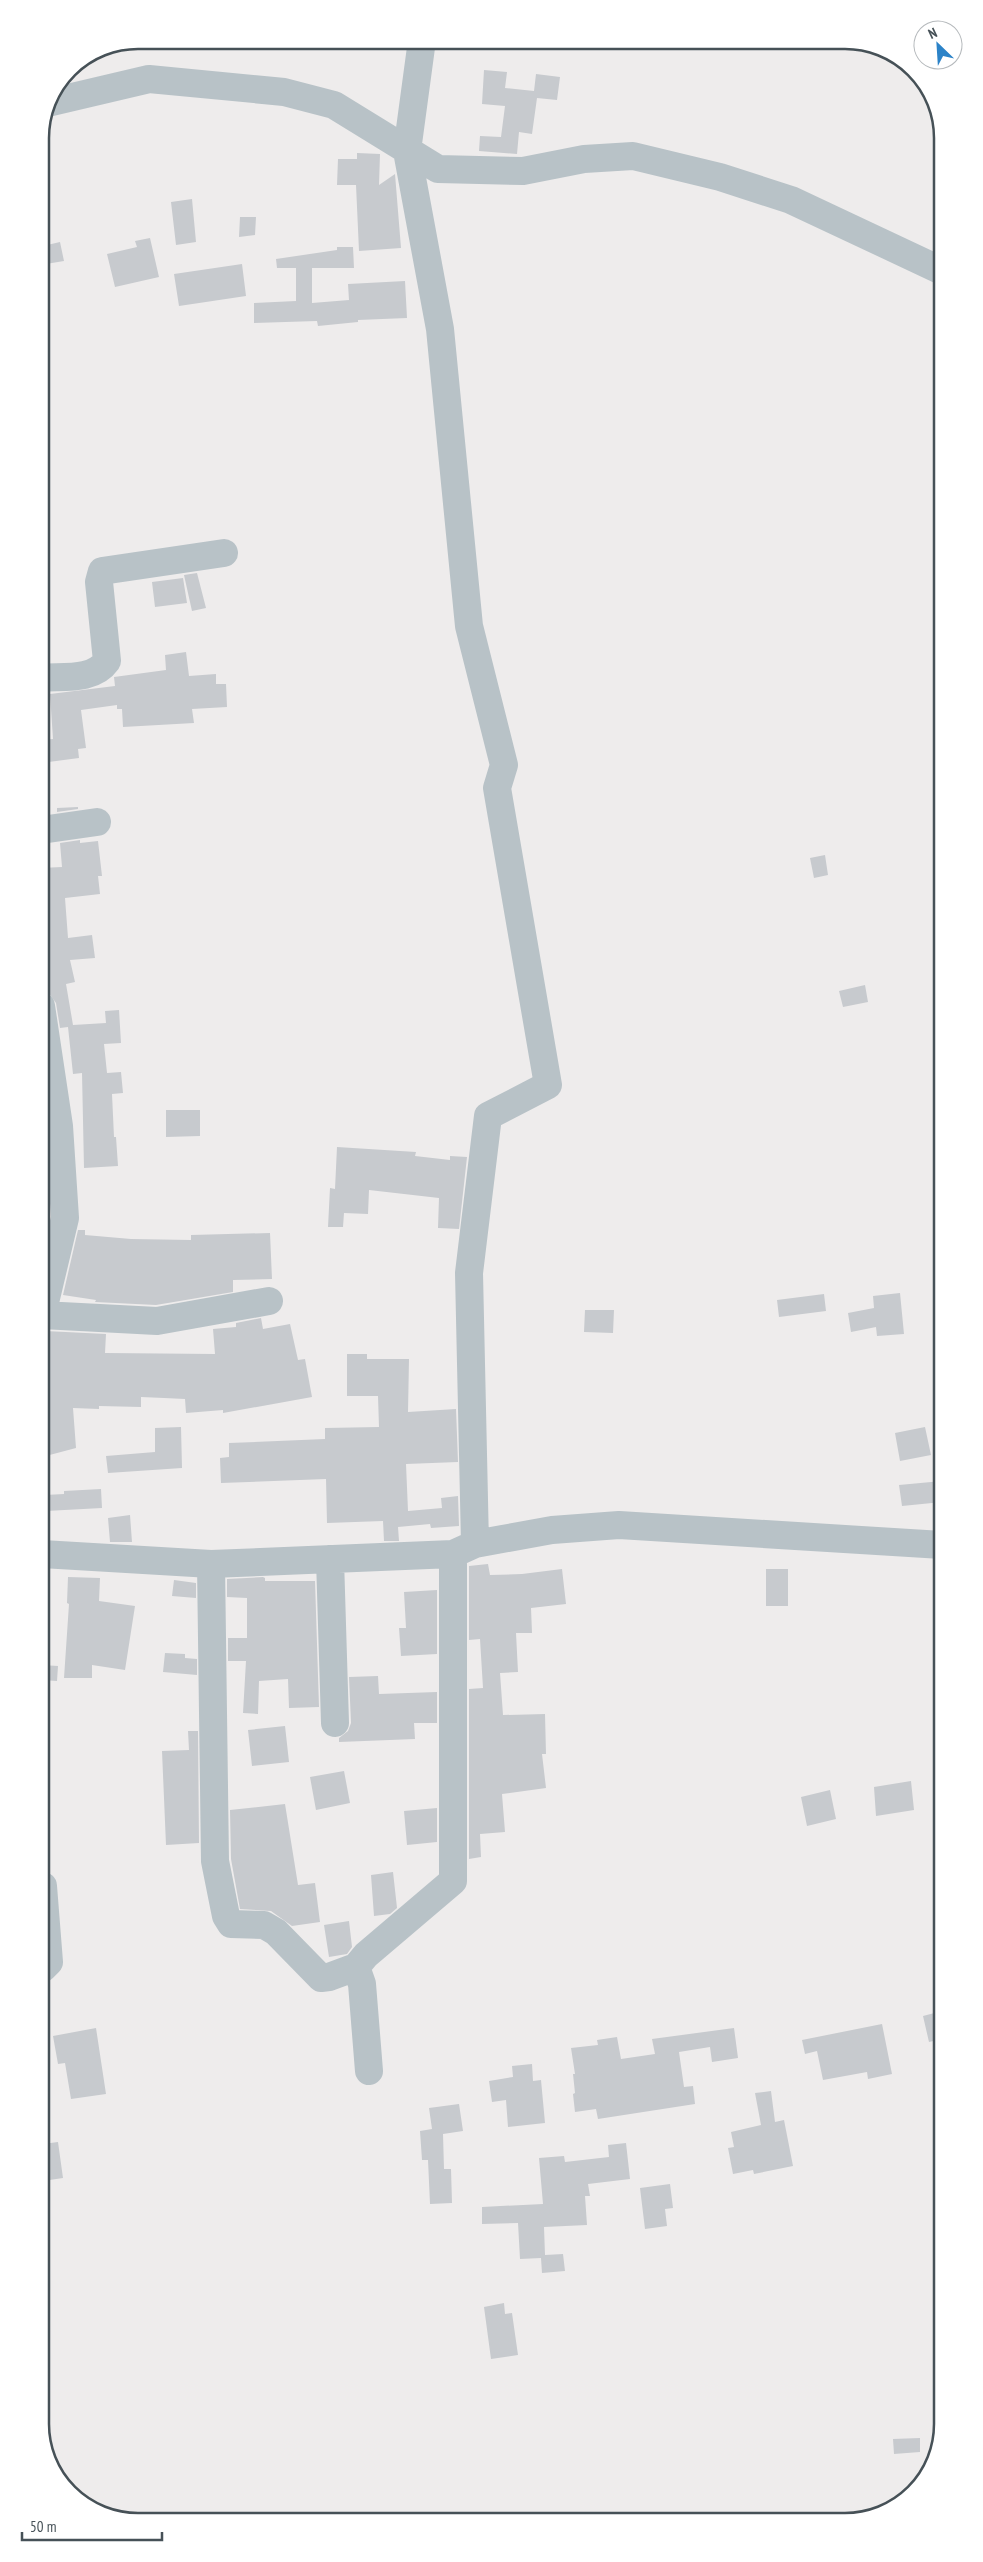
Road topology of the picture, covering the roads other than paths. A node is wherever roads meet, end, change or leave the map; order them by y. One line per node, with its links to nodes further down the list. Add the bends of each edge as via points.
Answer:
1 (421, 49): 3 (street)
2 (56, 102): 3 (street, via 148,79 284,92 334,105)
3 (407, 151): 4 (street, via 438,169 523,171 584,158 633,156 667,162 791,200); 14 (street, via 440,329 469,626 504,765 498,788 548,1085 488,1116 469,1273)
4 (934, 267)
5 (224, 553): 6 (street, via 102,571 99,582 107,661 102,669 92,674)
6 (49, 677)
7 (97, 822): 8 (street)
8 (49, 829)
9 (49, 1059): 10 (street, via 59,1126 65,1218)
10 (49, 1285)
11 (269, 1301): 12 (street, via 157,1321)
12 (49, 1315)
13 (934, 1545): 14 (street, via 619,1525 552,1530)
14 (464, 1549): 16 (street); 19 (street, via 453,1881 366,1955)
15 (49, 1553): 17 (street)
16 (330, 1559): 17 (street); 18 (street)
17 (211, 1564): 19 (street, via 215,1860 226,1916 231,1924 264,1925 276,1932 321,1978)
18 (335, 1723)
19 (356, 1968): 20 (street, via 362,1984)
20 (370, 2071)

